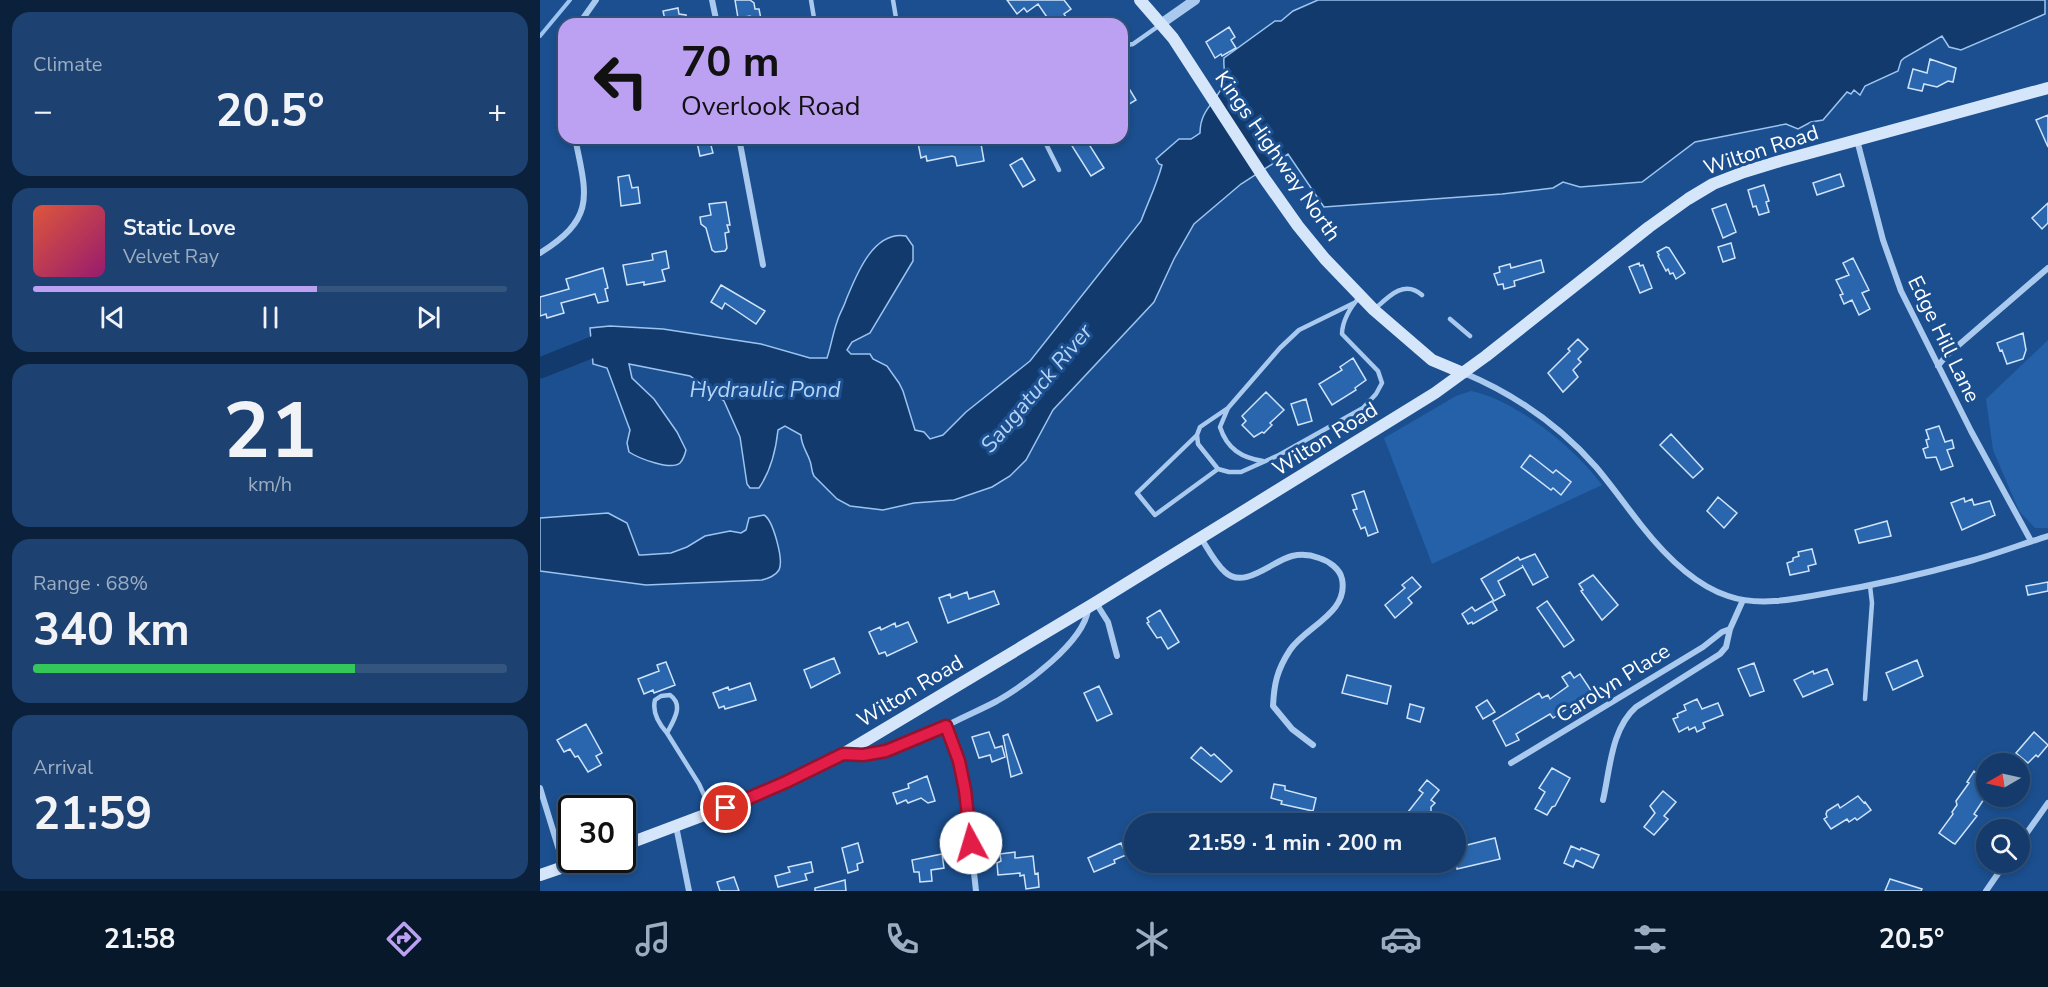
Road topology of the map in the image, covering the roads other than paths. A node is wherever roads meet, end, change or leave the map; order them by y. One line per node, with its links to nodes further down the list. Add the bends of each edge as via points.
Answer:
1 (596, 0): 7 (street)
2 (712, 0): 8 (street)
3 (810, 0): 9 (lane)
4 (892, 0): 10 (lane)
5 (1140, 0): 11 (main road, Kings Highway North)
6 (1195, 0): 11 (street)
7 (583, 18)
8 (716, 18)
9 (814, 18)
10 (896, 18)
11 (1162, 23): 12 (lane); 23 (main road, Kings Highway North, via 1264,178)
12 (1128, 45)
13 (2048, 88): 14 (main road, Wilton Road)
14 (1857, 140): 27 (street, Edge Hill Lane, via 1894,274); 28 (main road, Wilton Road, via 1744,172 1697,193)
15 (576, 144): 19 (street, via 585,185 584,206 578,222 566,235)
16 (740, 144): 20 (street)
17 (1046, 144): 18 (lane)
18 (1059, 170)
19 (540, 253)
20 (763, 265)
21 (2048, 268): 27 (street)
22 (1422, 295): 24 (lane, via 1416,290 1395,291)
23 (1357, 299): 24 (main road, Kings Highway North); 29 (lane, via 1299,330); 31 (lane, via 1342,326 1342,334 1378,371 1382,379 1380,388 1364,408)
24 (1374, 310): 28 (main road, Kings Highway North, via 1432,360)
25 (1450, 319): 26 (lane)
26 (1470, 336)
27 (1938, 366): 35 (street, Edge Hill Lane)
28 (1463, 373): 34 (main road, Wilton Road); 37 (street, Kings Highway North, via 1491,385 1554,426 1682,567 1711,589)
29 (1228, 408): 30 (lane, via 1200,427); 31 (lane, via 1220,427 1227,442 1242,456)
30 (1197, 435): 32 (lane, via 1198,444); 32 (lane, via 1137,494 1155,515)
31 (1265, 461): 32 (lane, via 1241,472)
32 (1218, 469)
33 (2048, 536): 35 (street, Kings Highway North)
34 (1201, 538): 38 (main road, Wilton Road); 44 (street, via 1223,571 1235,578 1245,578 1302,555 1328,562 1341,575 1342,594 1337,605 1299,639 1274,682 1273,706 1292,729)
35 (2031, 541): 36 (street, Kings Highway North)
36 (1870, 586): 37 (street, Kings Highway North, via 1796,598); 41 (lane)
37 (1743, 600): 39 (street)
38 (1092, 605): 40 (street, via 1108,622); 42 (street, via 1082,627 1046,666 998,700); 45 (main road, Wilton Road)
39 (1730, 628): 46 (street, Carolyn Place); 48 (street, via 1726,647 1720,654 1636,707 1627,717 1617,735)
40 (1117, 656)
41 (1865, 699)
42 (946, 726): 45 (street, via 886,751); 59 (street, via 965,790)
43 (667, 733): 43 (lane, via 654,704 661,696 670,695 677,708); 50 (lane)
44 (1313, 745)
45 (843, 754): 50 (main road, Wilton Road)
46 (1511, 763)
47 (540, 788): 54 (street)
48 (1603, 800)
49 (2048, 802): 52 (street)
50 (713, 813): 51 (main road, Wilton Road)
51 (676, 826): 53 (main road, Wilton Road); 58 (street)
52 (2030, 828)
53 (636, 841)
54 (558, 846)
55 (558, 868): 57 (main road)
56 (1998, 873): 60 (street)
57 (540, 875)
58 (689, 891)
59 (976, 891)
60 (1986, 891)

